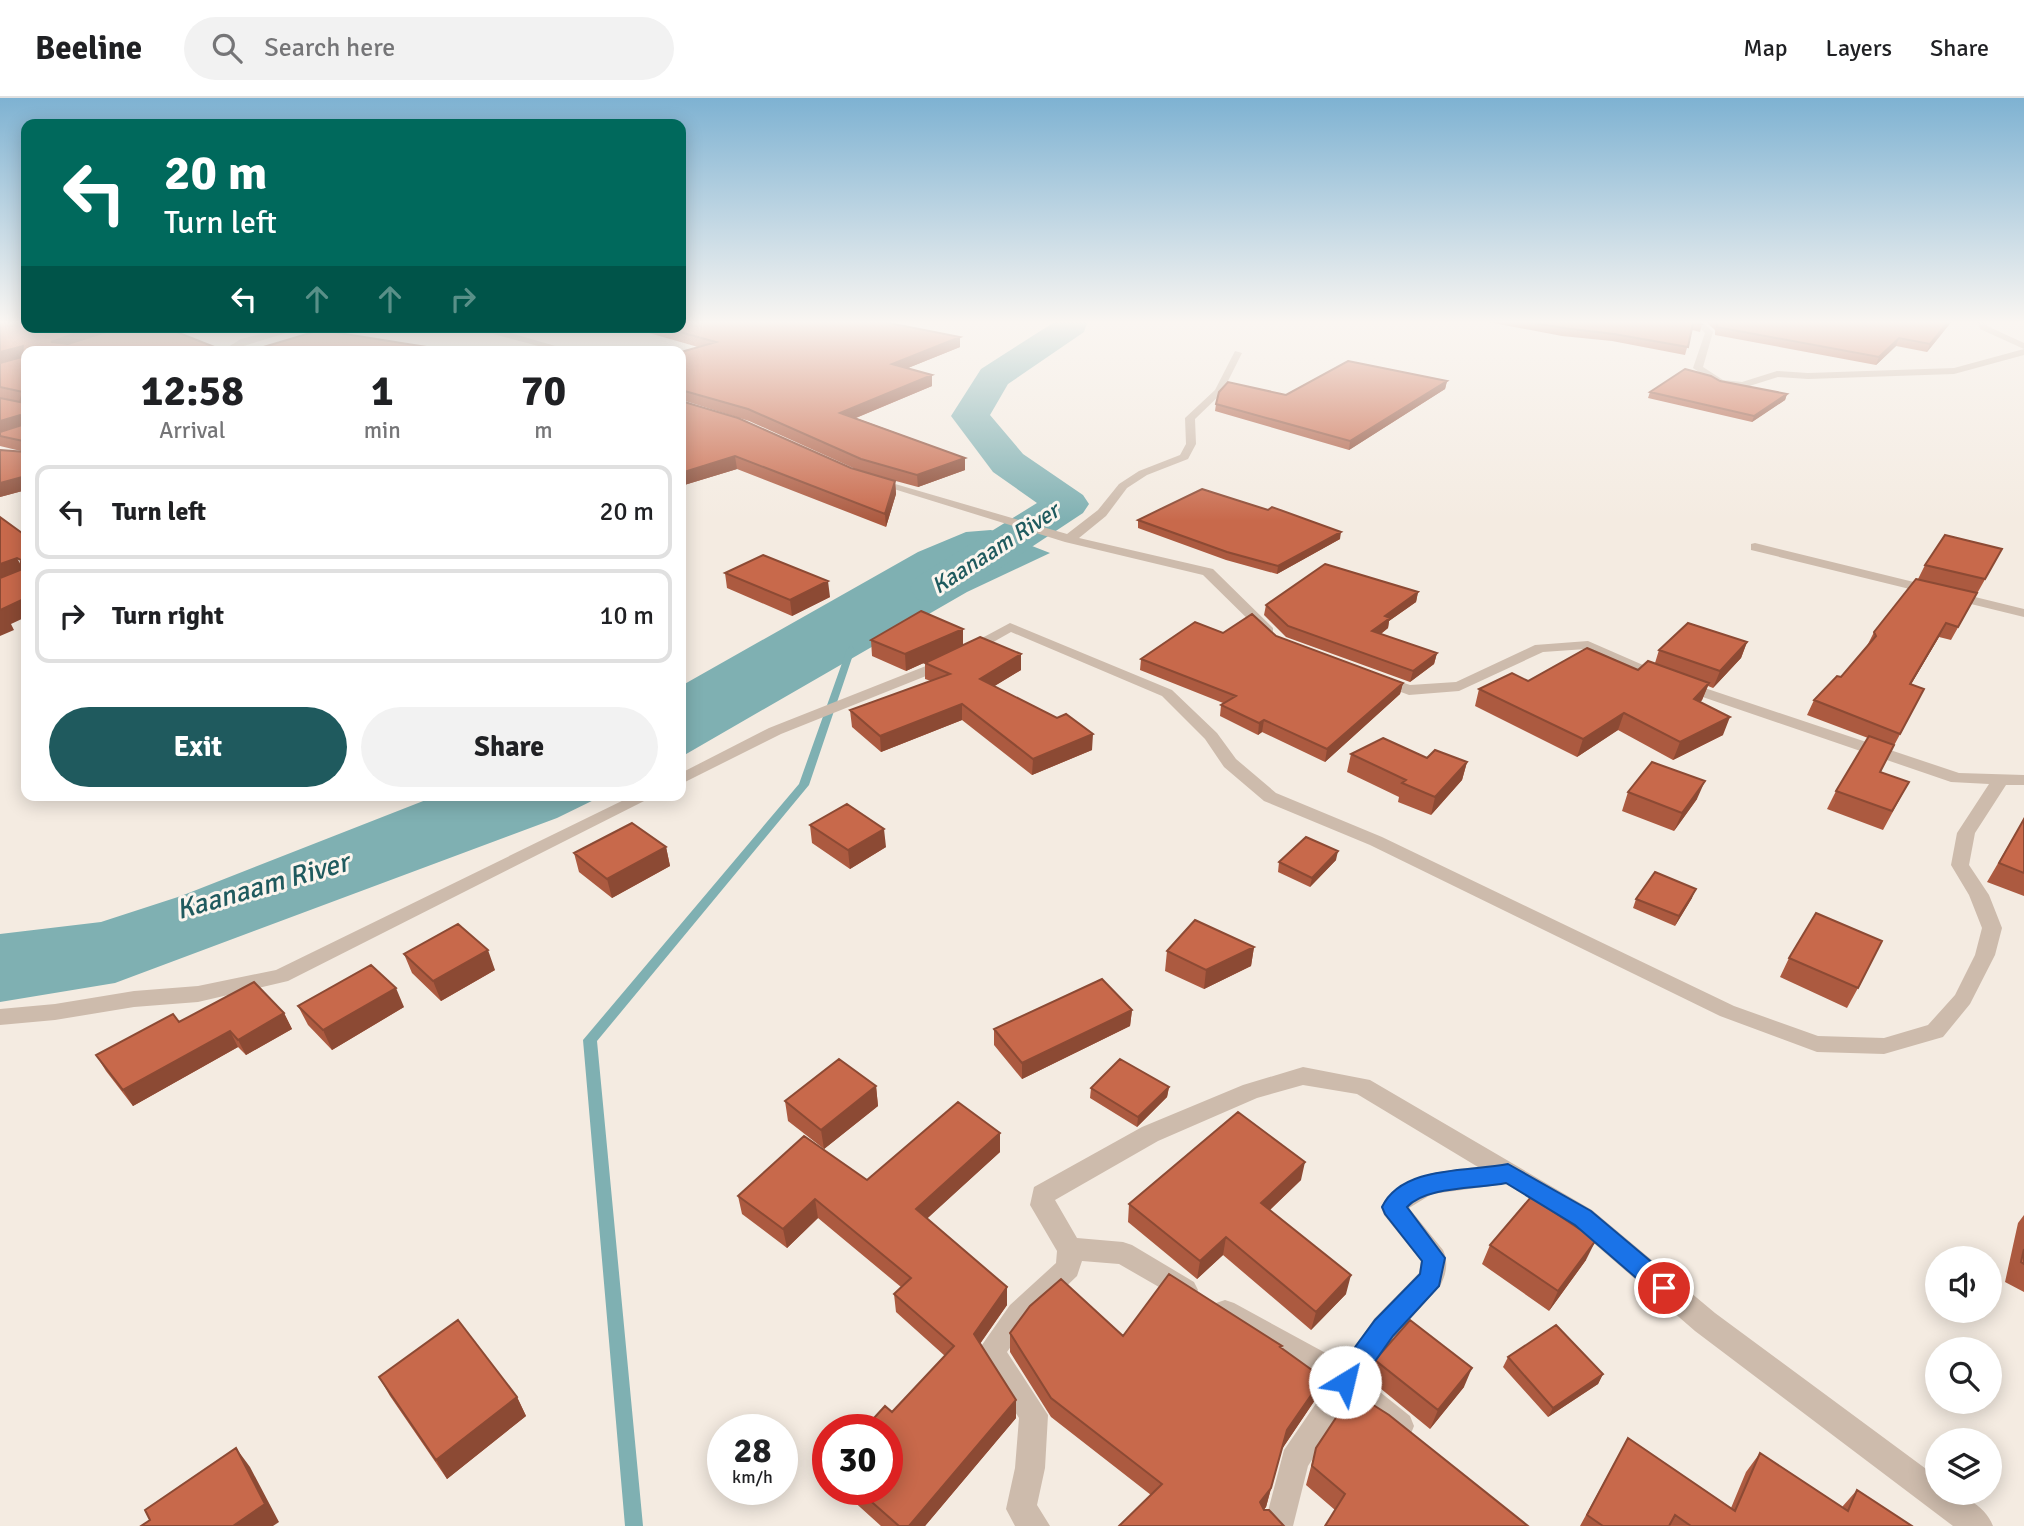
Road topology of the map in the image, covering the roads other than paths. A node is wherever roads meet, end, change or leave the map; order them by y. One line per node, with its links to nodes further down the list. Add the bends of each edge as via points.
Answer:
1 (1221, 388): 3 (street, via 1190,418 1191,444 1184,457 1123,486 1102,513)
2 (857, 476): 3 (street)
3 (1069, 539): 6 (street, via 1208,572)
4 (1755, 547): 5 (street)
5 (2024, 613)
6 (1280, 642)
7 (1370, 676): 9 (street, via 1409,690 1458,686 1540,648 1588,645 1661,678 1957,778)
8 (686, 777): 9 (street, via 807,718 946,663 1010,627 1167,693 1211,736 1230,763 1270,797 1376,841 1727,1011 1816,1044 1884,1046 1935,1031 1963,999 1984,954 1992,928 1960,865 1966,833)
9 (2001, 779): 10 (street)
10 (2024, 780)
11 (636, 801): 12 (street, via 281,976 198,994)
12 (0, 1017)
13 (1508, 1174): 14 (street, via 1362,1086 1303,1076 1251,1091 1150,1134 1043,1194 1042,1205); 15 (street, via 1431,1182 1406,1193 1393,1207 1434,1258 1431,1278 1384,1328); 19 (street, via 1583,1218 1705,1322)
14 (1070, 1249): 15 (street, via 1123,1253 1325,1366); 17 (street, via 1068,1268 1019,1314 991,1352 1034,1415)
15 (1345, 1382): 16 (street); 18 (street, via 1294,1461)
16 (1417, 1439)
17 (1024, 1520)
18 (1276, 1526)
19 (1978, 1526)

